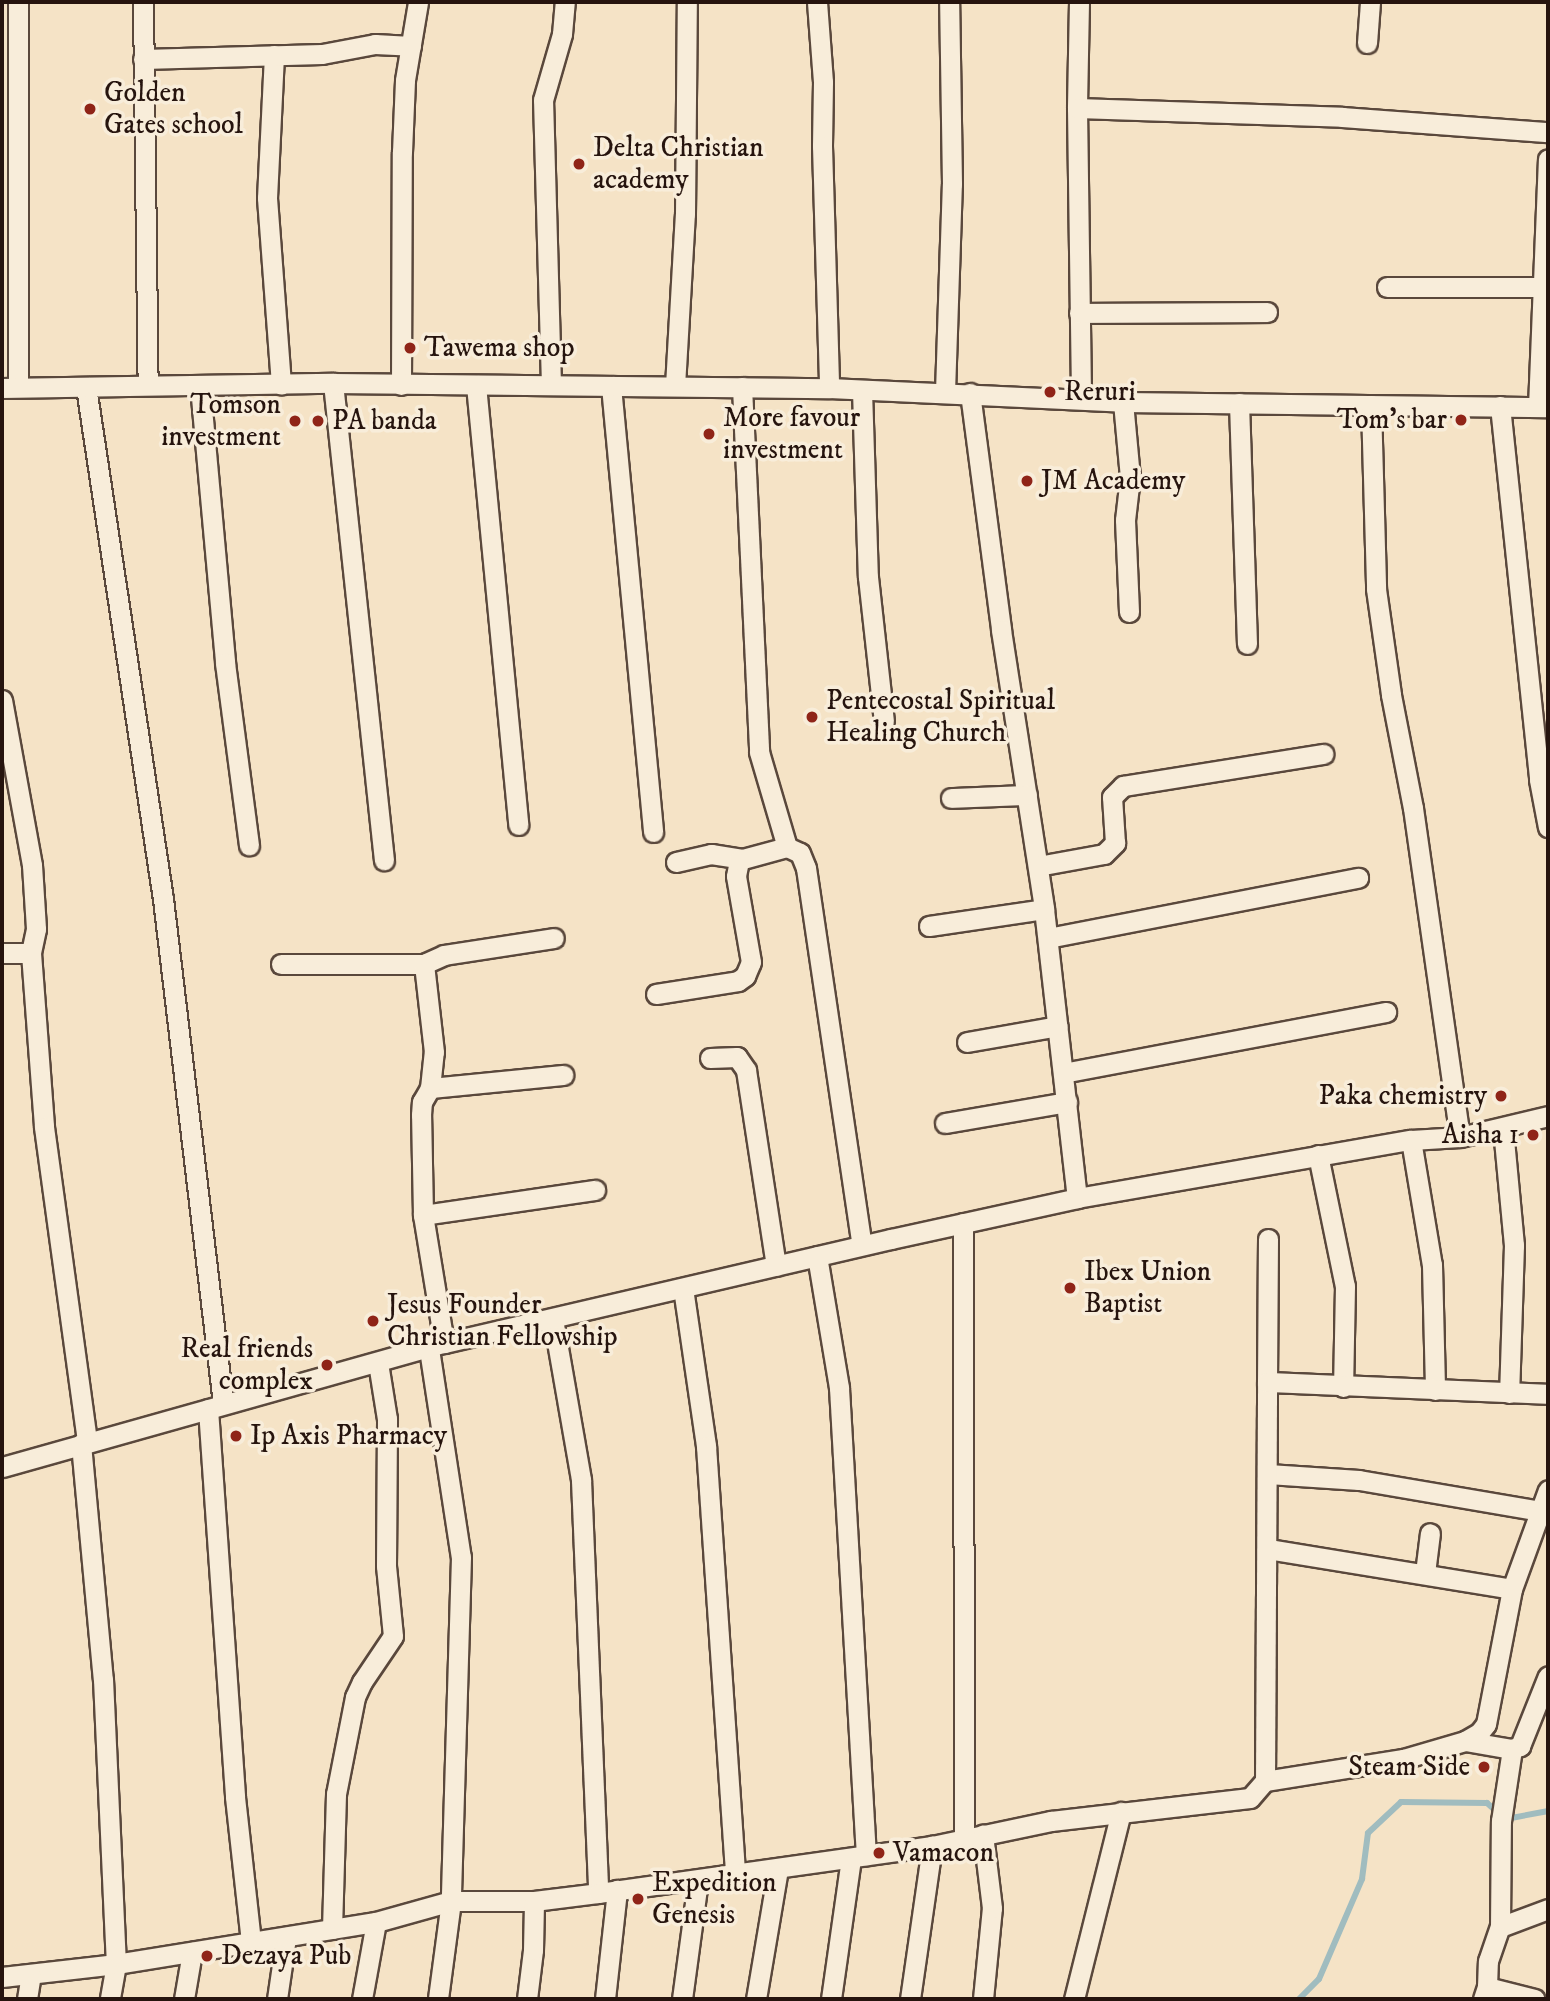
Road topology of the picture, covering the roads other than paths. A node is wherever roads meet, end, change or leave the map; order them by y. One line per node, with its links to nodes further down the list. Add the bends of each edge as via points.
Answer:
1 (18, 2): 30 (street)
2 (143, 2): 13 (street)
3 (418, 2): 11 (street)
4 (565, 2): 26 (street, via 562,34 543,100)
5 (687, 2): 29 (street, via 685,214)
6 (817, 2): 33 (street, via 823,82)
7 (949, 2): 35 (street, via 952,184)
8 (1079, 2): 14 (street)
9 (1370, 2): 10 (street)
10 (1367, 43)
11 (411, 46): 12 (street, via 375,44 322,54); 24 (street, via 401,152)
12 (274, 55): 13 (street); 22 (street, via 267,198)
13 (143, 59): 23 (street)
14 (1077, 108): 15 (street, via 1342,117); 20 (street)
15 (1548, 132)
16 (1548, 159): 18 (street)
17 (1387, 287): 18 (street)
18 (1542, 287): 42 (street)
19 (1268, 312): 20 (street)
20 (1079, 313): 37 (street)
21 (333, 383): 22 (street); 24 (street); 57 (street)
22 (281, 384): 27 (street)
23 (148, 385): 27 (street); 31 (street)
24 (401, 385): 25 (street)
25 (476, 385): 26 (street); 51 (street)
26 (551, 385): 28 (street)
27 (200, 386): 54 (street, via 223,649)
28 (611, 386): 29 (street); 53 (street)
29 (675, 386): 32 (street)
30 (10, 387): 31 (street)
31 (86, 387): 101 (street, via 163,899)
32 (742, 387): 33 (street); 55 (street, via 759,752)
33 (829, 388): 34 (street)
34 (862, 390): 35 (street); 46 (street, via 868,577)
35 (944, 392): 36 (street)
36 (970, 393): 37 (street); 49 (street)
37 (1081, 399): 38 (street)
38 (1123, 402): 39 (street); 43 (street, via 1130,477 1125,534)
39 (1239, 403): 40 (street); 44 (street)
40 (1371, 405): 41 (street); 81 (street, via 1376,589)
41 (1500, 406): 42 (street); 48 (street)
42 (1543, 407)
43 (1129, 612)
44 (1247, 644)
45 (2, 700): 66 (street, via 32,865 36,929)
46 (884, 721)
47 (1323, 754): 59 (street, via 1123,786 1112,797 1115,843 1104,854)
48 (1544, 779): 52 (street)
49 (1027, 795): 50 (street); 59 (street)
50 (951, 798)
51 (518, 825)
52 (1548, 827)
53 (653, 832)
54 (249, 845)
55 (787, 846): 56 (street); 89 (street, via 800,853 806,868)
56 (741, 859): 58 (street, via 711,854); 69 (street, via 736,876 750,970 738,981)
57 (384, 860)
58 (676, 862)
59 (1038, 866): 61 (street)
60 (1358, 878): 64 (street)
61 (1044, 909): 62 (street); 64 (street)
62 (929, 926)
63 (554, 938): 68 (street, via 444,955)
64 (1048, 938): 71 (street)
65 (2, 953): 66 (street)
66 (31, 953): 102 (street, via 50,1186)
67 (281, 964): 68 (street)
68 (424, 964): 76 (street, via 434,1052)
69 (656, 994)
70 (1386, 1012): 74 (street)
71 (1058, 1026): 72 (street); 74 (street)
72 (967, 1042)
73 (710, 1058): 91 (street, via 737,1058 746,1070)
74 (1063, 1073): 77 (street)
75 (564, 1075): 76 (street)
76 (430, 1088): 86 (street, via 421,1115)
77 (1066, 1102): 79 (street); 85 (street)
78 (1548, 1116): 80 (street)
79 (945, 1123)
80 (1503, 1129): 81 (street); 99 (street, via 1514,1245)
81 (1460, 1137): 82 (street)
82 (1411, 1140): 83 (street); 98 (street, via 1432,1265)
83 (1318, 1155): 85 (street); 97 (street, via 1345,1286)
84 (595, 1190): 86 (street)
85 (1077, 1198): 87 (street)
86 (423, 1215): 94 (street)
87 (963, 1223): 89 (street); 116 (street)
88 (1268, 1239): 96 (street)
89 (862, 1245): 90 (street)
90 (817, 1256): 91 (street); 118 (street, via 840,1400)
91 (776, 1266): 92 (street)
92 (683, 1288): 93 (street); 120 (street, via 706,1446)
93 (553, 1319): 94 (street); 122 (street, via 581,1480)
94 (436, 1346): 95 (street); 123 (street, via 461,1557)
95 (377, 1363): 101 (street); 128 (street, via 387,1419 386,1566 393,1636 355,1697 336,1794)
96 (1267, 1382): 97 (street); 104 (street)
97 (1343, 1387): 98 (street)
98 (1435, 1390): 99 (street)
99 (1509, 1393): 100 (street)
100 (1548, 1394)
101 (216, 1406): 102 (street); 130 (street, via 235,1797)
102 (84, 1443): 103 (street); 132 (street, via 103,1679)
103 (2, 1467)
104 (1268, 1474): 106 (street, via 1359,1480); 108 (street)
105 (1548, 1490): 106 (street)
106 (1541, 1511): 110 (street)
107 (1430, 1533): 109 (street)
108 (1268, 1549): 109 (street); 114 (street)
109 (1424, 1573): 110 (street)
110 (1512, 1589): 112 (street, via 1486,1724)
111 (1548, 1676): 113 (street, via 1520,1746)
112 (1465, 1741): 113 (street); 114 (street, via 1403,1759)
113 (1512, 1749): 127 (street, via 1501,1821)
114 (1265, 1781): 115 (street, via 1250,1798 1237,1801)
115 (1121, 1812): 116 (street); 149 (street)
116 (974, 1837): 117 (street); 148 (street, via 992,1908)
117 (932, 1846): 118 (street); 147 (street)
118 (858, 1856): 119 (street); 146 (street)
119 (778, 1869): 120 (street); 145 (street)
120 (735, 1875): 121 (street)
121 (698, 1880): 122 (street); 144 (street)
122 (608, 1892): 124 (street); 143 (street)
123 (451, 1901): 124 (street); 126 (street); 141 (street)
124 (534, 1901): 142 (street)
125 (1548, 1909): 127 (street)
126 (376, 1922): 128 (street); 140 (street)
127 (1500, 1927): 135 (street, via 1488,1961)
128 (332, 1929): 129 (street)
129 (286, 1937): 130 (street); 139 (street)
130 (251, 1943): 131 (street)
131 (192, 1952): 132 (street); 138 (street)
132 (116, 1964): 133 (street); 137 (street)
133 (31, 1975): 134 (street); 136 (street)
134 (2, 1977)
135 (1485, 1993): 150 (street)
136 (27, 1999)
137 (110, 1999)
138 (184, 1999)
139 (277, 1999)
140 (362, 1999)
141 (438, 1999)
142 (527, 1999)
143 (605, 1999)
144 (682, 1999)
145 (756, 1999)
146 (831, 1999)
147 (910, 1999)
148 (983, 1999)
149 (1074, 1999)
150 (1535, 1999)

